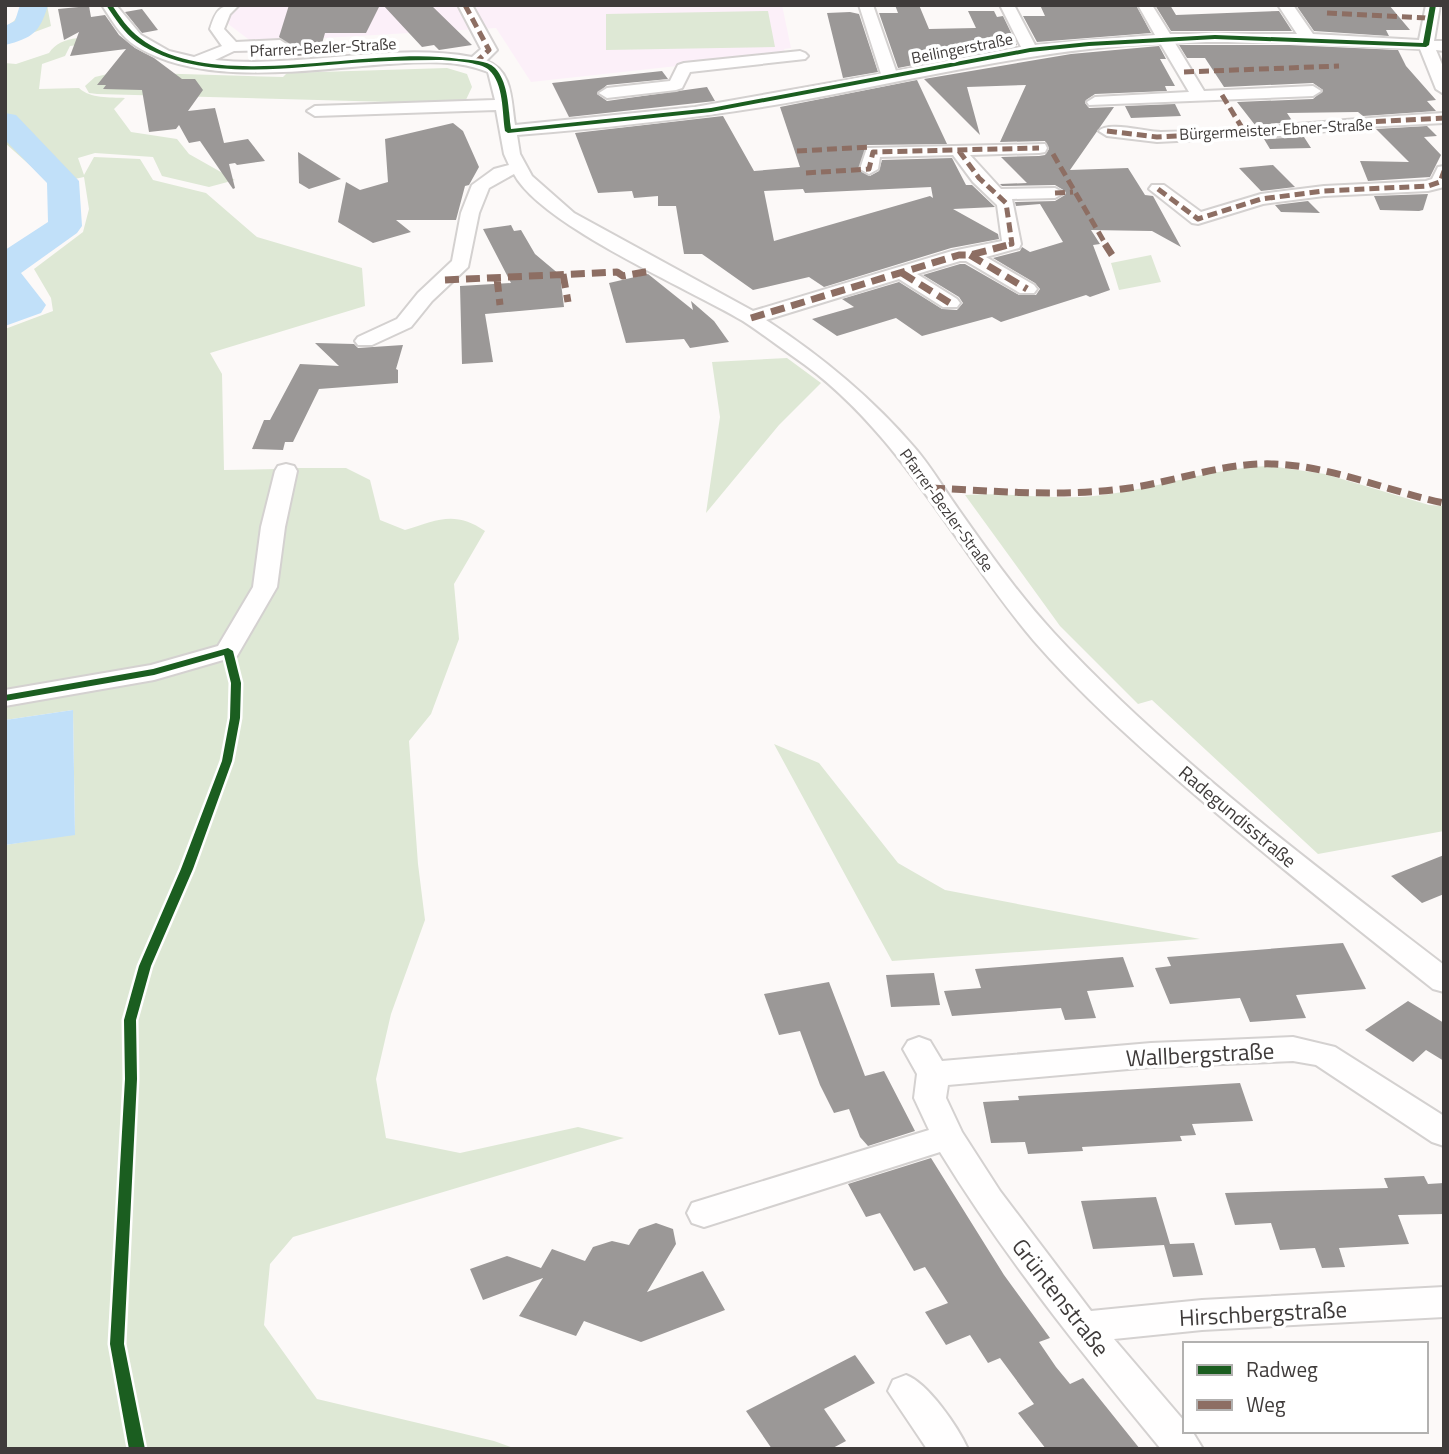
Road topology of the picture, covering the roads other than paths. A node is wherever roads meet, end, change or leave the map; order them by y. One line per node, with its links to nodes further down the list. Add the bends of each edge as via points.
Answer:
1 (108, 5): 16 (street, Pfarrer-Bezler-Straße, via 141,42)
2 (232, 5): 14 (street, via 223,12 217,29)
3 (465, 5): 17 (street, via 489,50)
4 (866, 5): 19 (street, Beilingerstraße)
5 (1007, 5): 15 (street, Beilingerstraße)
6 (1144, 5): 9 (street)
7 (1285, 5): 10 (street)
8 (1433, 5): 12 (street)
9 (1164, 38): 10 (street, Beilingerstraße); 15 (street, Beilingerstraße); 23 (street)
10 (1308, 38): 12 (street, Beilingerstraße)
11 (281, 45): 14 (street)
12 (1426, 45): 13 (street, Beilingerstraße); 20 (street)
13 (1444, 46)
14 (232, 47): 16 (street)
15 (1030, 50): 19 (street, Beilingerstraße)
16 (193, 62): 17 (street, Pfarrer-Bezler-Straße, via 232,67 434,58)
17 (476, 62): 25 (street, via 495,69)
18 (803, 70): 19 (street, Beilingerstraße); 22 (street, Beilingerstraße, via 684,68 676,85); 28 (street, Beilingerstraße, via 711,110)
19 (890, 78)
20 (1444, 89)
21 (1313, 91): 23 (street)
22 (607, 93)
23 (1199, 96): 24 (street)
24 (1095, 102)
25 (504, 105): 26 (street); 28 (street)
26 (314, 111)
27 (1444, 118): 29 (street, Bürgermeister-Ebner-Straße, via 1157,137)
28 (508, 131): 33 (street)
29 (1107, 131)
30 (1039, 148): 31 (street)
31 (959, 151): 32 (street); 37 (street)
32 (870, 154)
33 (517, 168): 42 (street, Pfarrer-Bezler-Straße, via 568,217); 43 (street, via 481,185 470,213 461,263 404,323)
34 (1444, 171): 35 (street, via 1440,182 1428,186 1261,198 1198,219)
35 (1157, 189)
36 (1055, 193): 37 (street)
37 (996, 194): 38 (street, via 1006,203 1012,244)
38 (970, 255): 39 (street); 40 (street)
39 (902, 273): 41 (street); 42 (street)
40 (1027, 289)
41 (950, 303)
42 (751, 318): 45 (street, Pfarrer-Bezler-Straße, via 811,359 907,452)
43 (365, 341)
44 (286, 471): 46 (street, via 265,587 228,651 154,672)
45 (1044, 637): 47 (street, Radegundisstraße, via 1141,734 1277,850)
46 (5, 698)
47 (1444, 981)
48 (926, 1062): 49 (street, Wallbergstraße, via 1293,1049 1324,1055); 50 (street, Grüntenstraße, via 930,1098)
49 (1444, 1133)
50 (948, 1137): 51 (street); 53 (street, Grüntenstraße, via 988,1201)
51 (704, 1213)
52 (1444, 1302): 53 (street, Hirschbergstraße, via 1202,1315)
53 (1082, 1327): 56 (street, Grüntenstraße)
54 (906, 1391): 55 (street)
55 (949, 1449)
56 (1184, 1449)

